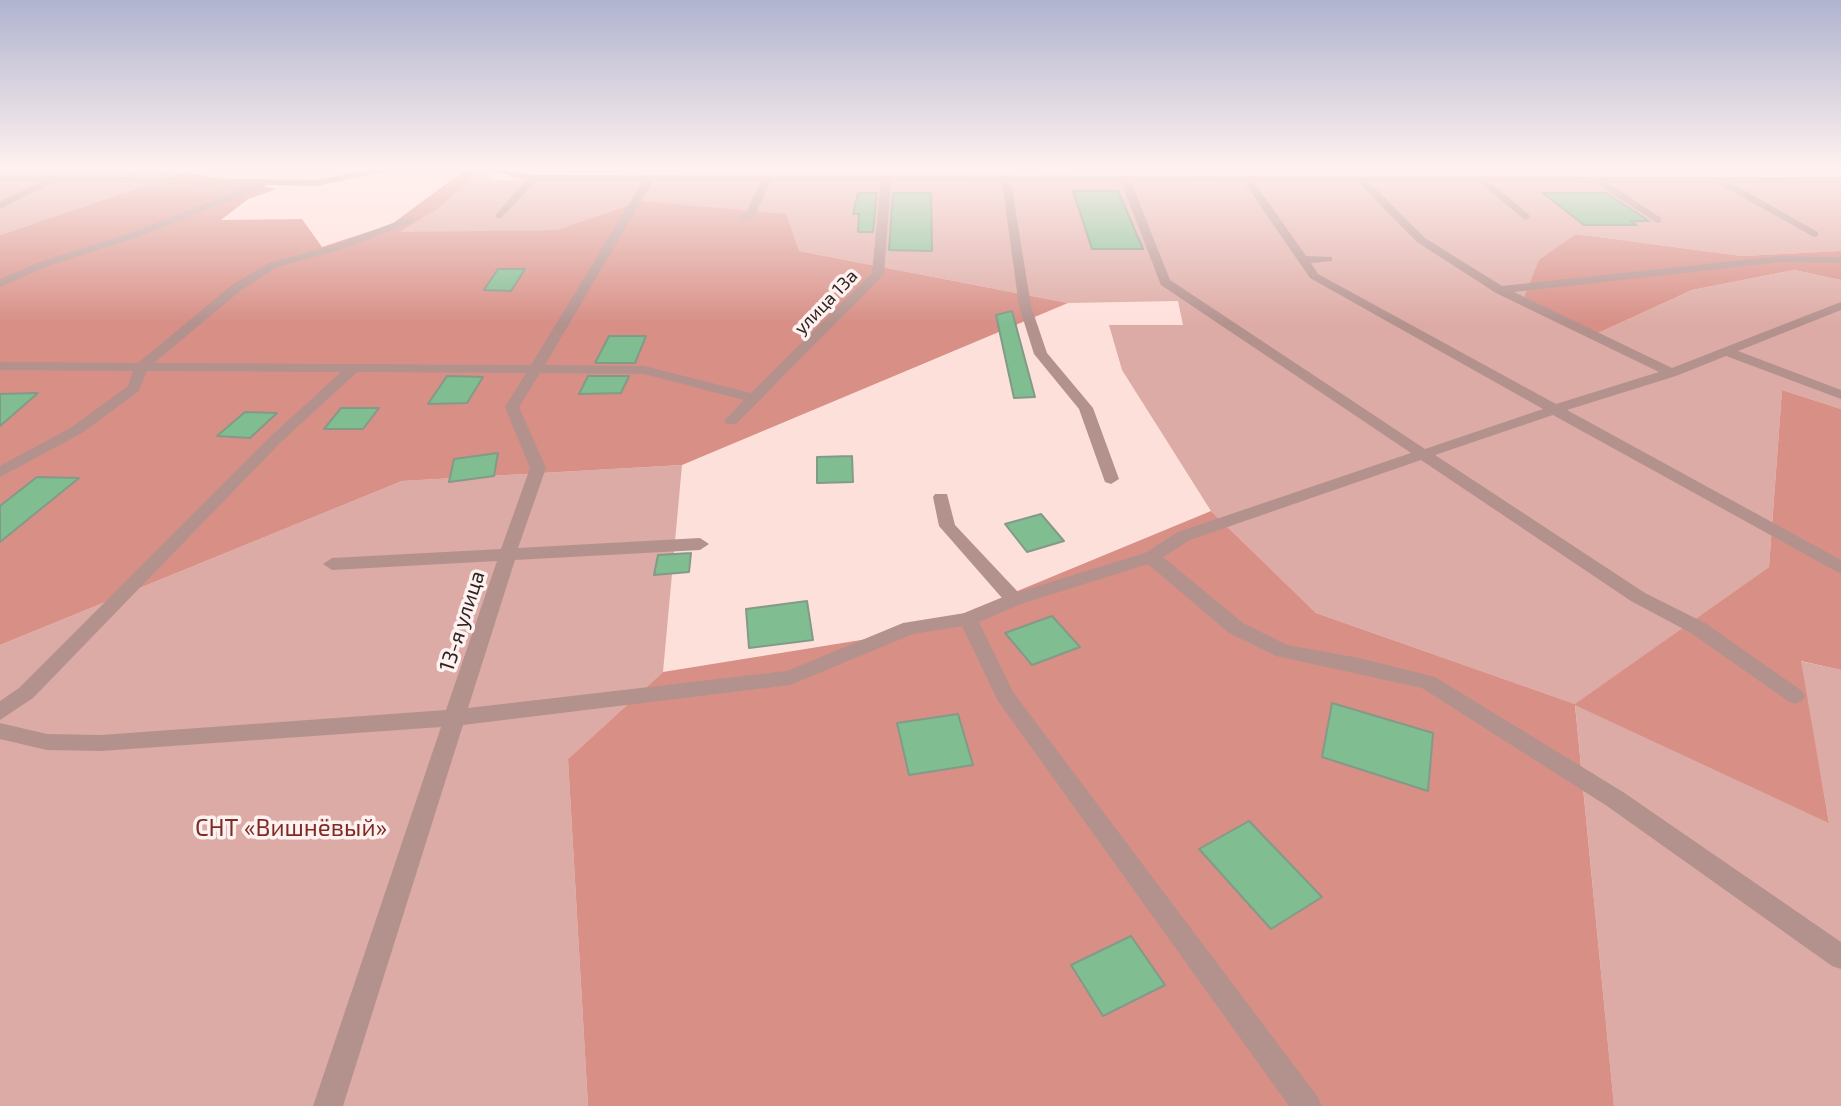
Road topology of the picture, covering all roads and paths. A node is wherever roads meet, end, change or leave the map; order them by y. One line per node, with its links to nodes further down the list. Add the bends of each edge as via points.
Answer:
1 (169, 221): 14 (street)
2 (407, 221): 19 (street, via 342,246 273,265 236,288)
3 (624, 221): 20 (street, 13-я улица)
4 (882, 221): 24 (street, улица 13а, via 878,274)
5 (1012, 221): 29 (street, via 1025,306 1041,354 1086,408)
6 (1141, 221): 27 (street, via 1165,282)
7 (1275, 221): 12 (street)
8 (1402, 221): 15 (street, via 1421,240)
9 (1790, 221): 10 (street)
10 (1814, 234)
11 (1328, 259): 12 (street)
12 (1301, 260): 25 (street, via 1314,276)
13 (1841, 260): 15 (street, via 1780,259)
14 (0, 283)
15 (1500, 290): 22 (street)
16 (1841, 306): 17 (street)
17 (1728, 352): 22 (street); 23 (street)
18 (0, 366): 19 (street)
19 (142, 366): 21 (street); 28 (street, via 134,388 87,423)
20 (536, 368): 21 (street); 24 (street, via 644,370); 32 (street, 13-я улица, via 512,407 538,468)
21 (352, 370): 39 (street, via 275,440 26,693)
22 (1671, 373): 25 (street)
23 (1841, 395)
24 (755, 398): 26 (street, улица 13а)
25 (1553, 410): 27 (street); 35 (street)
26 (731, 421)
27 (1424, 455): 33 (street, via 1184,536); 38 (street, via 1638,597 1698,628)
28 (0, 472)
29 (1111, 479)
30 (941, 497): 36 (street, via 947,526)
31 (700, 544): 32 (street)
32 (506, 556): 34 (street); 40 (street, 13-я улица)
33 (1152, 557): 36 (street); 42 (street, via 1236,628 1283,651 1428,682 1615,799)
34 (332, 564)
35 (1841, 568)
36 (1014, 600): 37 (street)
37 (968, 618): 40 (street, via 909,628 790,678); 44 (street, via 1005,696)
38 (1795, 696)
39 (0, 712)
40 (454, 718): 41 (street, via 101,743 47,742); 43 (street, 13-я улица)
41 (0, 731)
42 (1841, 957)
43 (328, 1106)
44 (1307, 1106)

